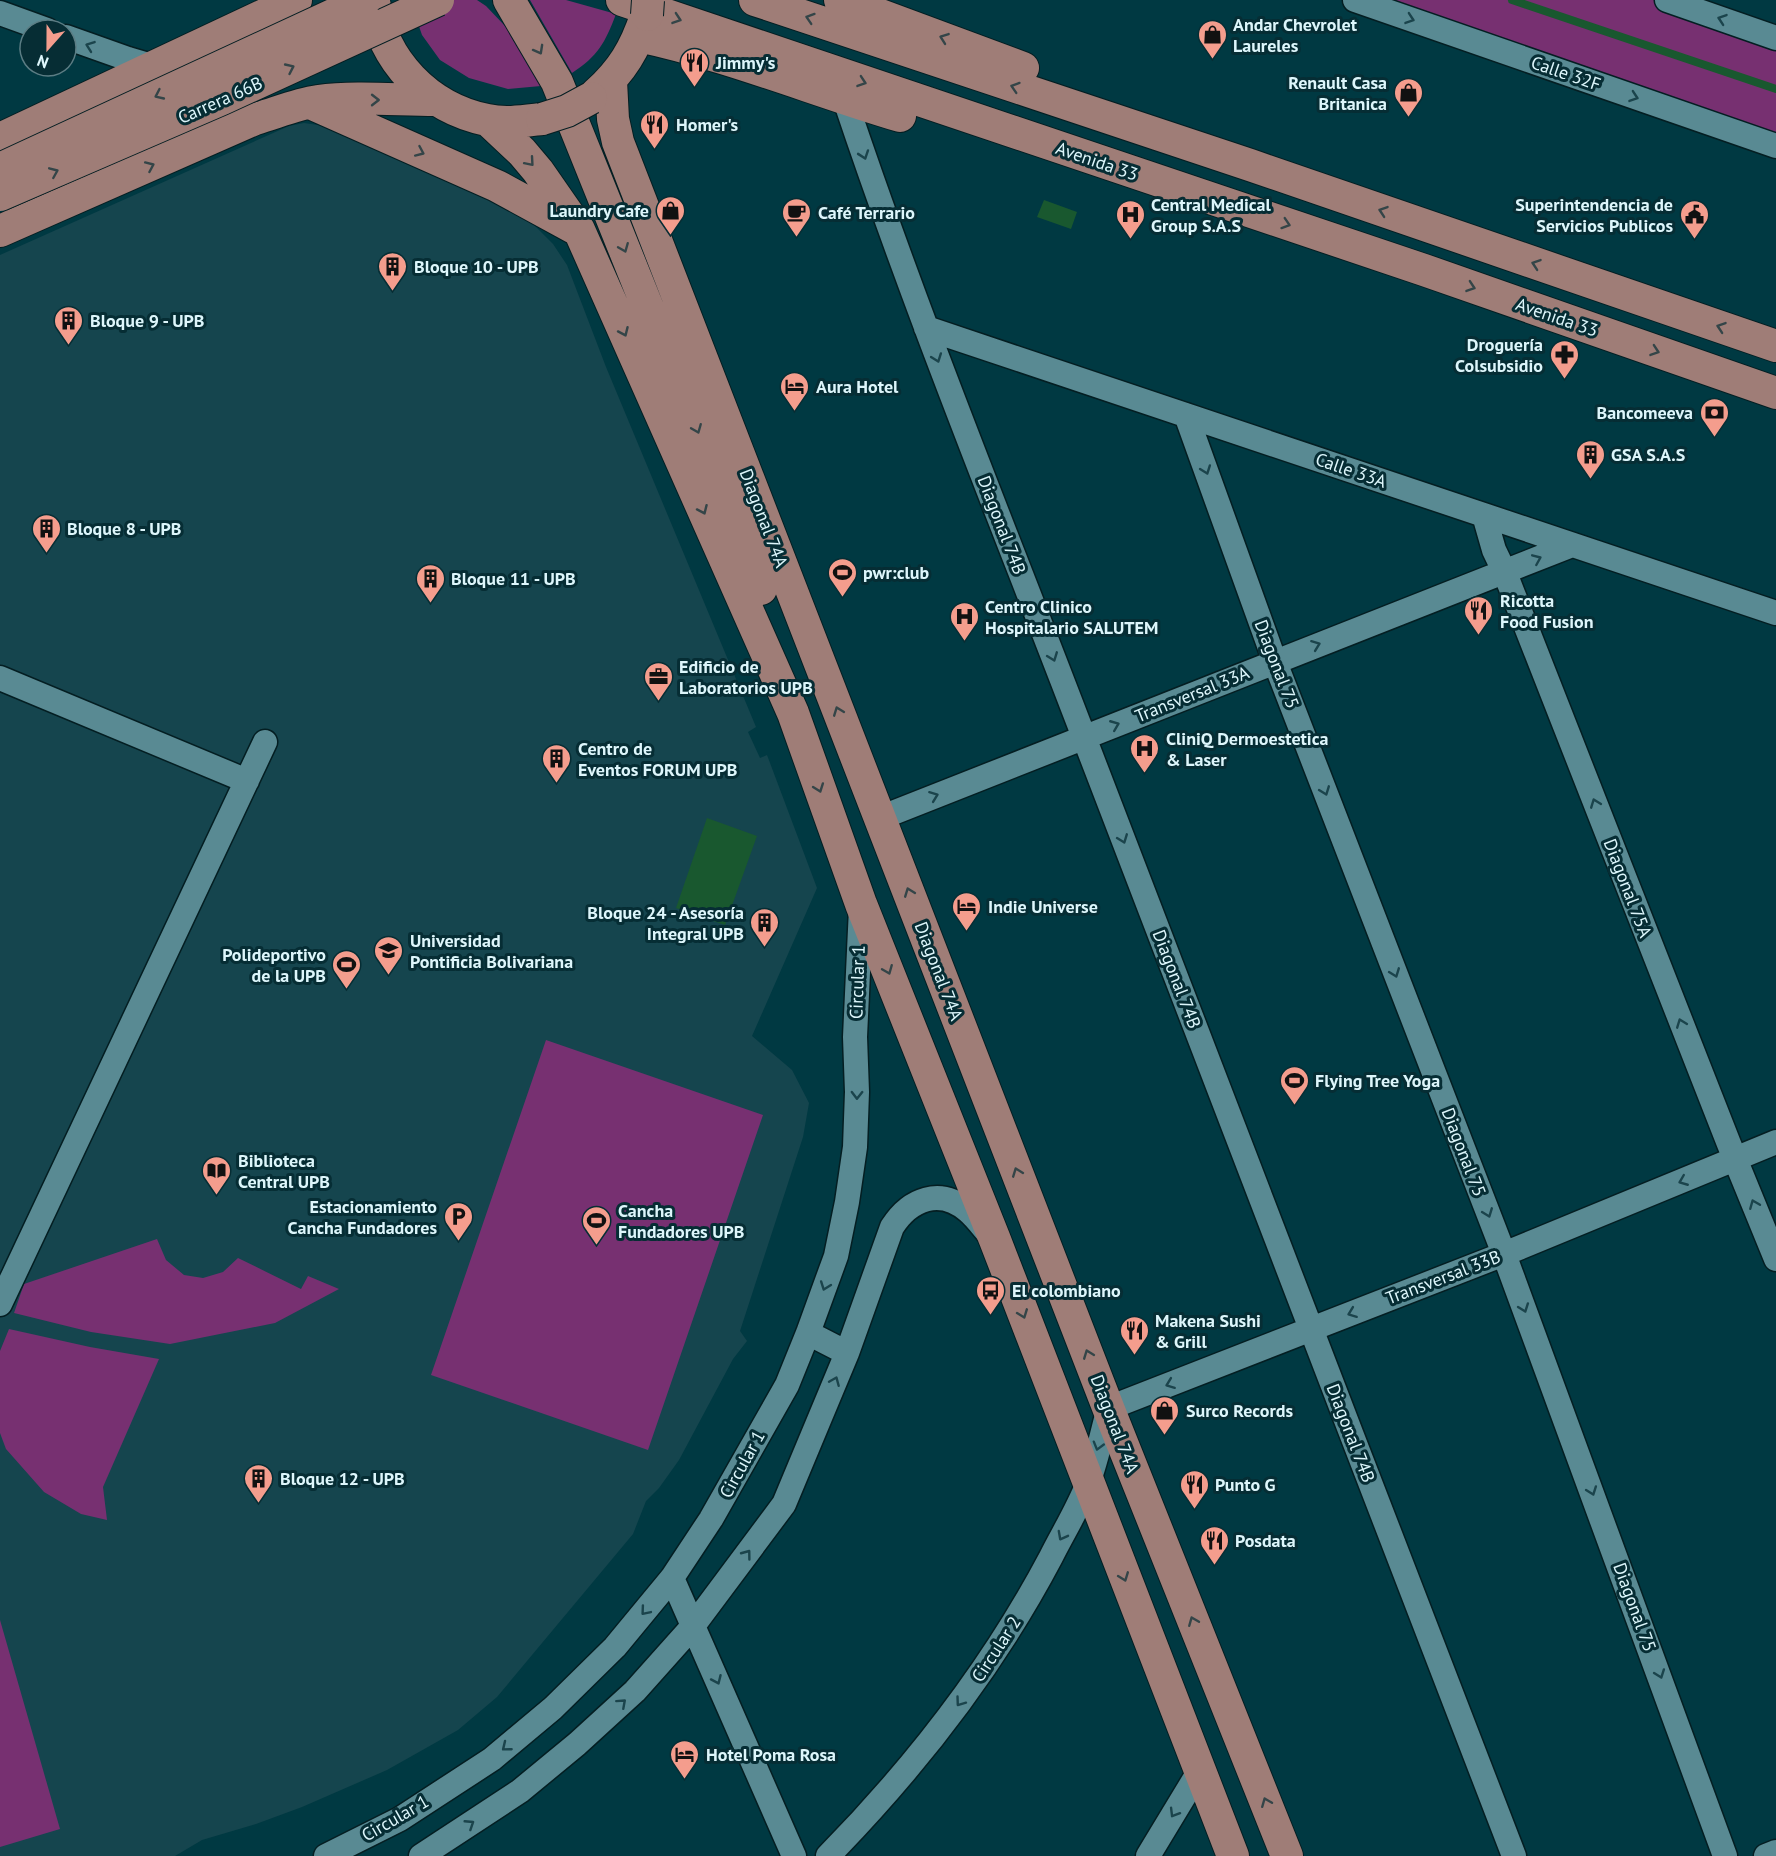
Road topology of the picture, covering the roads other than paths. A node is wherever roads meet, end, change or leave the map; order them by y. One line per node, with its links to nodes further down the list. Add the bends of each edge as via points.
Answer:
1 (365, 0): 27 (main road, Carrera 66B, one-way to 27, bridge)
2 (374, 0): 18 (main road, via 388,49 409,77)
3 (438, 0): 30 (main road, Carrera 66B, one-way to 3, bridge)
4 (509, 0): 44 (main road, one-way to 44, via 557,82 756,577)
5 (755, 0): 26 (main road, one-way to 5)
6 (840, 0): 26 (main road, one-way to 6, via 1088,91)
7 (1355, 0): 25 (street, Calle 32F, one-way to 25)
8 (1667, 0): 13 (street, one-way to 8)
9 (283, 3): 15 (main road)
10 (0, 13): 12 (street)
11 (639, 13): 17 (main road, via 626,63); 19 (main road, via 738,62); 29 (main road, Avenida 33, one-way to 29)
12 (18, 20)
13 (1776, 38)
14 (78, 41): 16 (street, one-way to 14)
15 (204, 44): 16 (main road); 22 (main road, via 207,79 216,95 243,118)
16 (155, 67): 20 (main road)
17 (601, 90): 23 (main road, bridge, via 567,111 542,119); 48 (main road, Diagonal 74A, one-way to 17)
18 (435, 100): 21 (main road, one-way to 18, via 343,99); 23 (main road)
19 (845, 100): 29 (main road, via 1045,159); 33 (street, Diagonal 74B, one-way to 33)
20 (79, 102): 24 (main road); 28 (main road, via 105,119 114,132 120,162)
21 (309, 103): 22 (main road); 31 (main road, one-way to 31, via 497,186)
22 (255, 120): 28 (main road, one-way to 22)
23 (489, 121): 31 (main road, one-way to 31, via 538,171)
24 (0, 139)
25 (1776, 146)
26 (1250, 165): 34 (main road, one-way to 26)
27 (0, 170)
28 (107, 185): 32 (main road)
29 (1190, 193): 35 (main road, Avenida 33, one-way to 35)
30 (0, 195)
31 (579, 230): 44 (main road, one-way to 44)
32 (0, 231)
33 (926, 328): 36 (street, Calle 33A); 45 (street, Diagonal 74B, one-way to 45)
34 (1776, 346)
35 (1776, 393)
36 (1186, 415): 37 (street, Calle 33A); 42 (street, Diagonal 75, one-way to 42)
37 (1484, 515): 38 (street, Calle 33A); 39 (street, Diagonal 75A)
38 (1572, 545): 39 (street, Transversal 33A, one-way to 38); 40 (street, Calle 33A)
39 (1505, 573): 42 (street, Transversal 33A, one-way to 39); 51 (street, Diagonal 75A, one-way to 39)
40 (1771, 611): 41 (street)
41 (1776, 634)
42 (1275, 662): 45 (street, Transversal 33A, one-way to 42); 53 (street, Diagonal 75, one-way to 53)
43 (0, 678): 47 (street)
44 (793, 713): 49 (main road, one-way to 49)
45 (1084, 737): 48 (street, Transversal 33A, one-way to 45); 56 (street, Diagonal 74B, one-way to 56)
46 (265, 742): 47 (street)
47 (247, 781): 55 (street)
48 (880, 818): 59 (main road, Diagonal 74A, one-way to 48)
49 (861, 904): 52 (main road, one-way to 52); 57 (street, Circular 1, one-way to 57, via 855,1147 836,1256)
50 (1776, 1142): 51 (street, Transversal 33B)
51 (1737, 1160): 53 (street, Transversal 33B, one-way to 53); 54 (street, Diagonal 75A, one-way to 51)
52 (995, 1240): 58 (street, via 968,1210 945,1198 922,1200 901,1213 892,1227); 60 (main road, one-way to 60)
53 (1504, 1254): 56 (street, Transversal 33B, one-way to 56); 73 (street, Diagonal 75, one-way to 73)
54 (1776, 1259)
55 (0, 1304)
56 (1311, 1329): 59 (street, Transversal 33B, one-way to 59); 72 (street, Diagonal 74B)
57 (808, 1333): 58 (street); 61 (street, Circular 1, via 787,1385 711,1519)
58 (847, 1353): 62 (street, one-way to 58, via 784,1504)
59 (1109, 1408): 60 (street, Circular 2, one-way to 60); 71 (main road, Diagonal 74A, one-way to 59)
60 (1088, 1483): 63 (main road, one-way to 63); 68 (street, Circular 2, one-way to 68, via 1031,1594 983,1672 928,1745)
61 (672, 1578): 62 (street); 65 (street, Circular 1, one-way to 65, via 615,1647 553,1708 492,1758 400,1819)
62 (693, 1626): 66 (street, one-way to 62, via 519,1791 577,1744 635,1691); 67 (street, one-way to 67)
63 (1200, 1770): 69 (street, one-way to 69); 70 (main road)
64 (1776, 1852): 74 (street)
65 (326, 1856)
66 (421, 1856)
67 (794, 1856)
68 (828, 1856)
69 (1148, 1856)
70 (1233, 1856)
71 (1287, 1856)
72 (1514, 1856)
73 (1725, 1856)
74 (1766, 1856)

